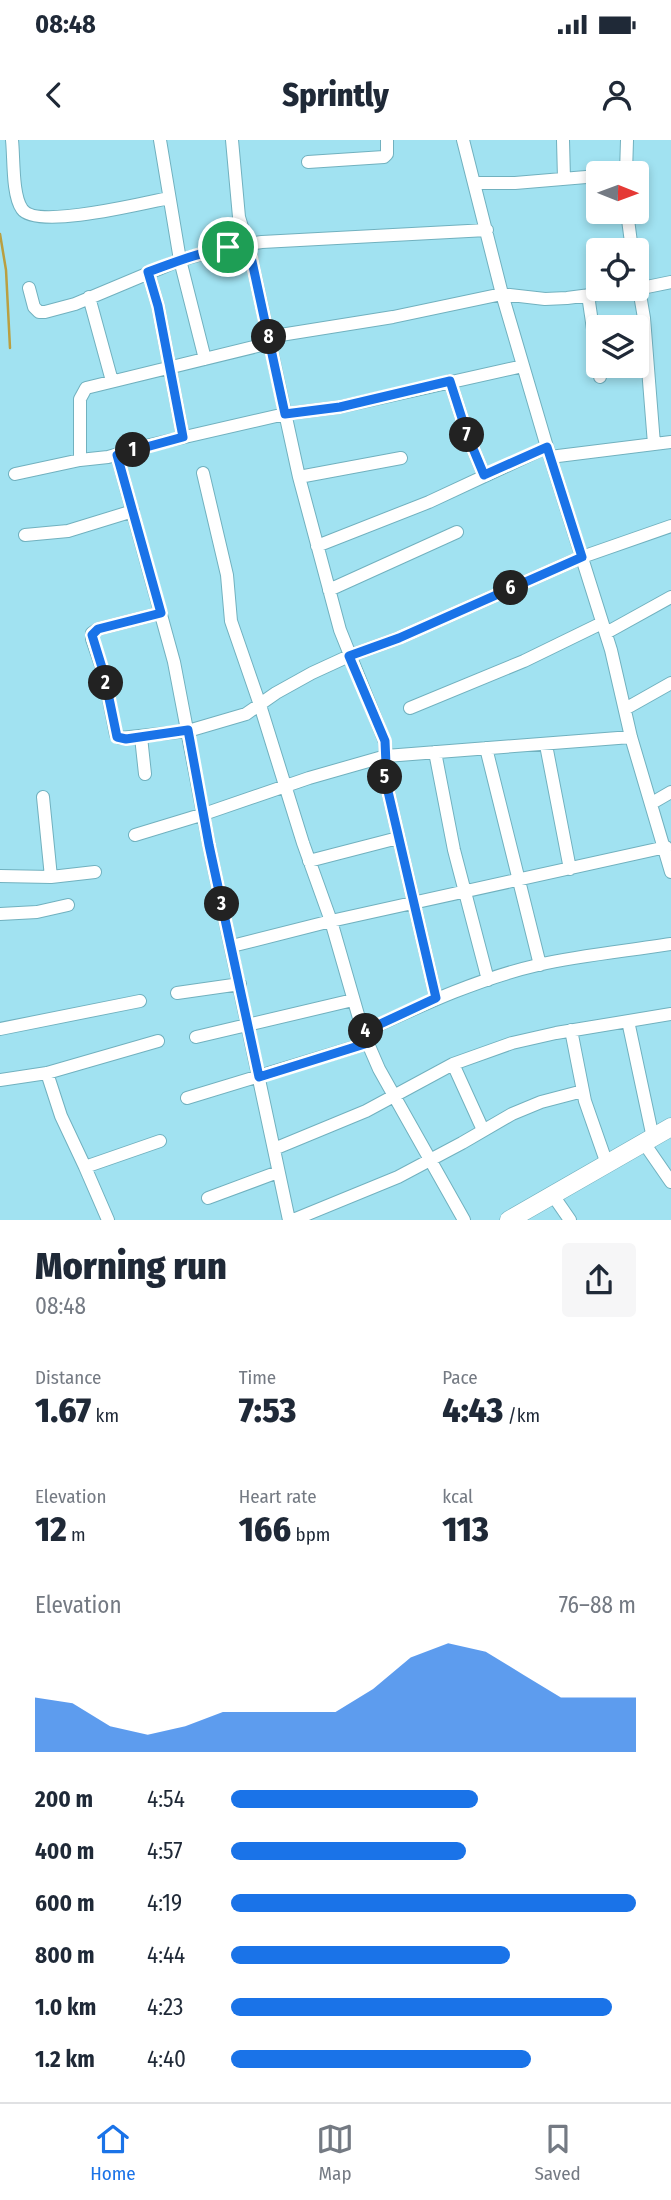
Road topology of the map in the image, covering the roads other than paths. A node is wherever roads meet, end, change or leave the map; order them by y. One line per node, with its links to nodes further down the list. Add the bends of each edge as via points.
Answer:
1 (12, 140): 13 (street, via 17,197 22,211 32,217 94,213)
2 (160, 140): 13 (street)
3 (232, 140): 15 (street, via 239,218)
4 (387, 140): 9 (street, via 384,157)
5 (463, 140): 12 (street)
6 (563, 140): 11 (street)
7 (628, 140): 8 (street)
8 (627, 161)
9 (308, 162)
10 (586, 177): 11 (street)
11 (564, 179): 12 (street)
12 (474, 183): 14 (street)
13 (169, 198): 16 (street)
14 (487, 230): 15 (street); 21 (street)
15 (247, 245): 16 (street); 25 (street)
16 (180, 260): 17 (street); 26 (street)
17 (148, 272): 23 (street); 28 (street)
18 (671, 282): 19 (street)
19 (649, 285)
20 (29, 288): 23 (street, via 34,307 42,312)
21 (502, 294): 22 (street, via 545,299); 25 (street); 27 (street)
22 (586, 295)
23 (89, 297): 29 (street)
24 (639, 301): 34 (street)
25 (269, 340): 26 (street); 31 (street)
26 (205, 359): 28 (street)
27 (523, 366): 30 (street); 35 (street)
28 (169, 367): 29 (street); 32 (street)
29 (112, 381): 38 (street, via 86,388 81,394)
30 (450, 381): 31 (street, via 340,407); 41 (street)
31 (285, 414): 32 (street); 42 (street)
32 (183, 437): 36 (street)
33 (671, 442): 34 (street)
34 (654, 444): 35 (street)
35 (548, 452): 41 (street); 48 (street)
36 (117, 455): 38 (street); 43 (street)
37 (401, 458): 42 (street)
38 (80, 460): 40 (street)
39 (202, 472): 55 (street, via 224,560 231,621)
40 (15, 474)
41 (484, 475): 47 (street)
42 (299, 477): 47 (street)
43 (133, 511): 46 (street, via 68,531); 51 (street)
44 (671, 526): 48 (street)
45 (457, 532): 49 (street)
46 (25, 535)
47 (317, 546): 49 (street)
48 (582, 557): 52 (street); 53 (street)
49 (329, 590): 53 (street)
50 (671, 597): 52 (street)
51 (161, 613): 58 (street); 59 (street, via 98,629 92,635 116,735)
52 (604, 628): 56 (street); 57 (street)
53 (349, 656): 55 (street); 64 (street, via 384,736)
54 (671, 683): 57 (street)
55 (260, 705): 58 (street, via 238,717); 66 (street)
56 (410, 708)
57 (625, 709): 60 (street)
58 (188, 730): 59 (street); 70 (street)
59 (141, 737): 65 (street)
60 (632, 737): 61 (street); 69 (street)
61 (546, 745): 62 (street); 75 (street)
62 (486, 748): 63 (street); 80 (street)
63 (435, 752): 64 (street); 81 (street)
64 (387, 756): 66 (street); 72 (street, via 385,777)
65 (145, 774)
66 (285, 788): 70 (street); 74 (street)
67 (671, 792): 69 (street)
68 (43, 797): 79 (street)
69 (652, 803): 73 (street)
70 (204, 814): 71 (street); 87 (street)
71 (135, 835)
72 (398, 838): 74 (street); 82 (street)
73 (666, 847): 75 (street); 76 (street)
74 (309, 861): 85 (street)
75 (570, 869): 80 (street)
76 (671, 872)
77 (95, 873): 79 (street)
78 (0, 876): 79 (street)
79 (51, 877)
80 (519, 880): 81 (street); 88 (street)
81 (465, 892): 82 (street); 89 (street)
82 (413, 903): 85 (street); 92 (street)
83 (68, 905): 84 (street)
84 (0, 914)
85 (331, 921): 87 (street); 93 (street)
86 (671, 944): 88 (street)
87 (232, 946): 90 (street)
88 (540, 965): 89 (street)
89 (488, 980): 92 (street)
90 (240, 984): 91 (street); 97 (street)
91 (177, 993)
92 (436, 998): 101 (street)
93 (353, 1000): 97 (street); 101 (street)
94 (140, 1001): 98 (street)
95 (671, 1014): 96 (street)
96 (628, 1021): 99 (street); 113 (street)
97 (247, 1025): 100 (street); 105 (street)
98 (0, 1030)
99 (571, 1030): 103 (street, via 512,1043); 107 (street)
100 (196, 1037)
101 (366, 1038): 105 (street); 108 (street)
102 (158, 1041): 104 (street)
103 (453, 1064): 108 (street); 111 (street)
104 (47, 1073): 106 (street); 117 (street)
105 (259, 1077): 109 (street); 114 (street)
106 (0, 1080)
107 (583, 1091): 111 (street, via 531,1106); 116 (street)
108 (394, 1096): 114 (street); 115 (street)
109 (187, 1098)
110 (671, 1127): 113 (main road)
111 (483, 1130): 115 (street)
112 (160, 1140): 117 (street)
113 (649, 1141): 116 (main road); 119 (street)
114 (274, 1149): 118 (street)
115 (430, 1161): 123 (street); 124 (street)
116 (607, 1164): 120 (main road)
117 (85, 1167): 122 (street)
118 (278, 1172): 121 (street); 123 (street)
119 (671, 1182)
120 (552, 1194): 125 (main road); 126 (street)
121 (208, 1198)
122 (108, 1220)
123 (291, 1220)
124 (464, 1220)
125 (509, 1220)
126 (569, 1220)

